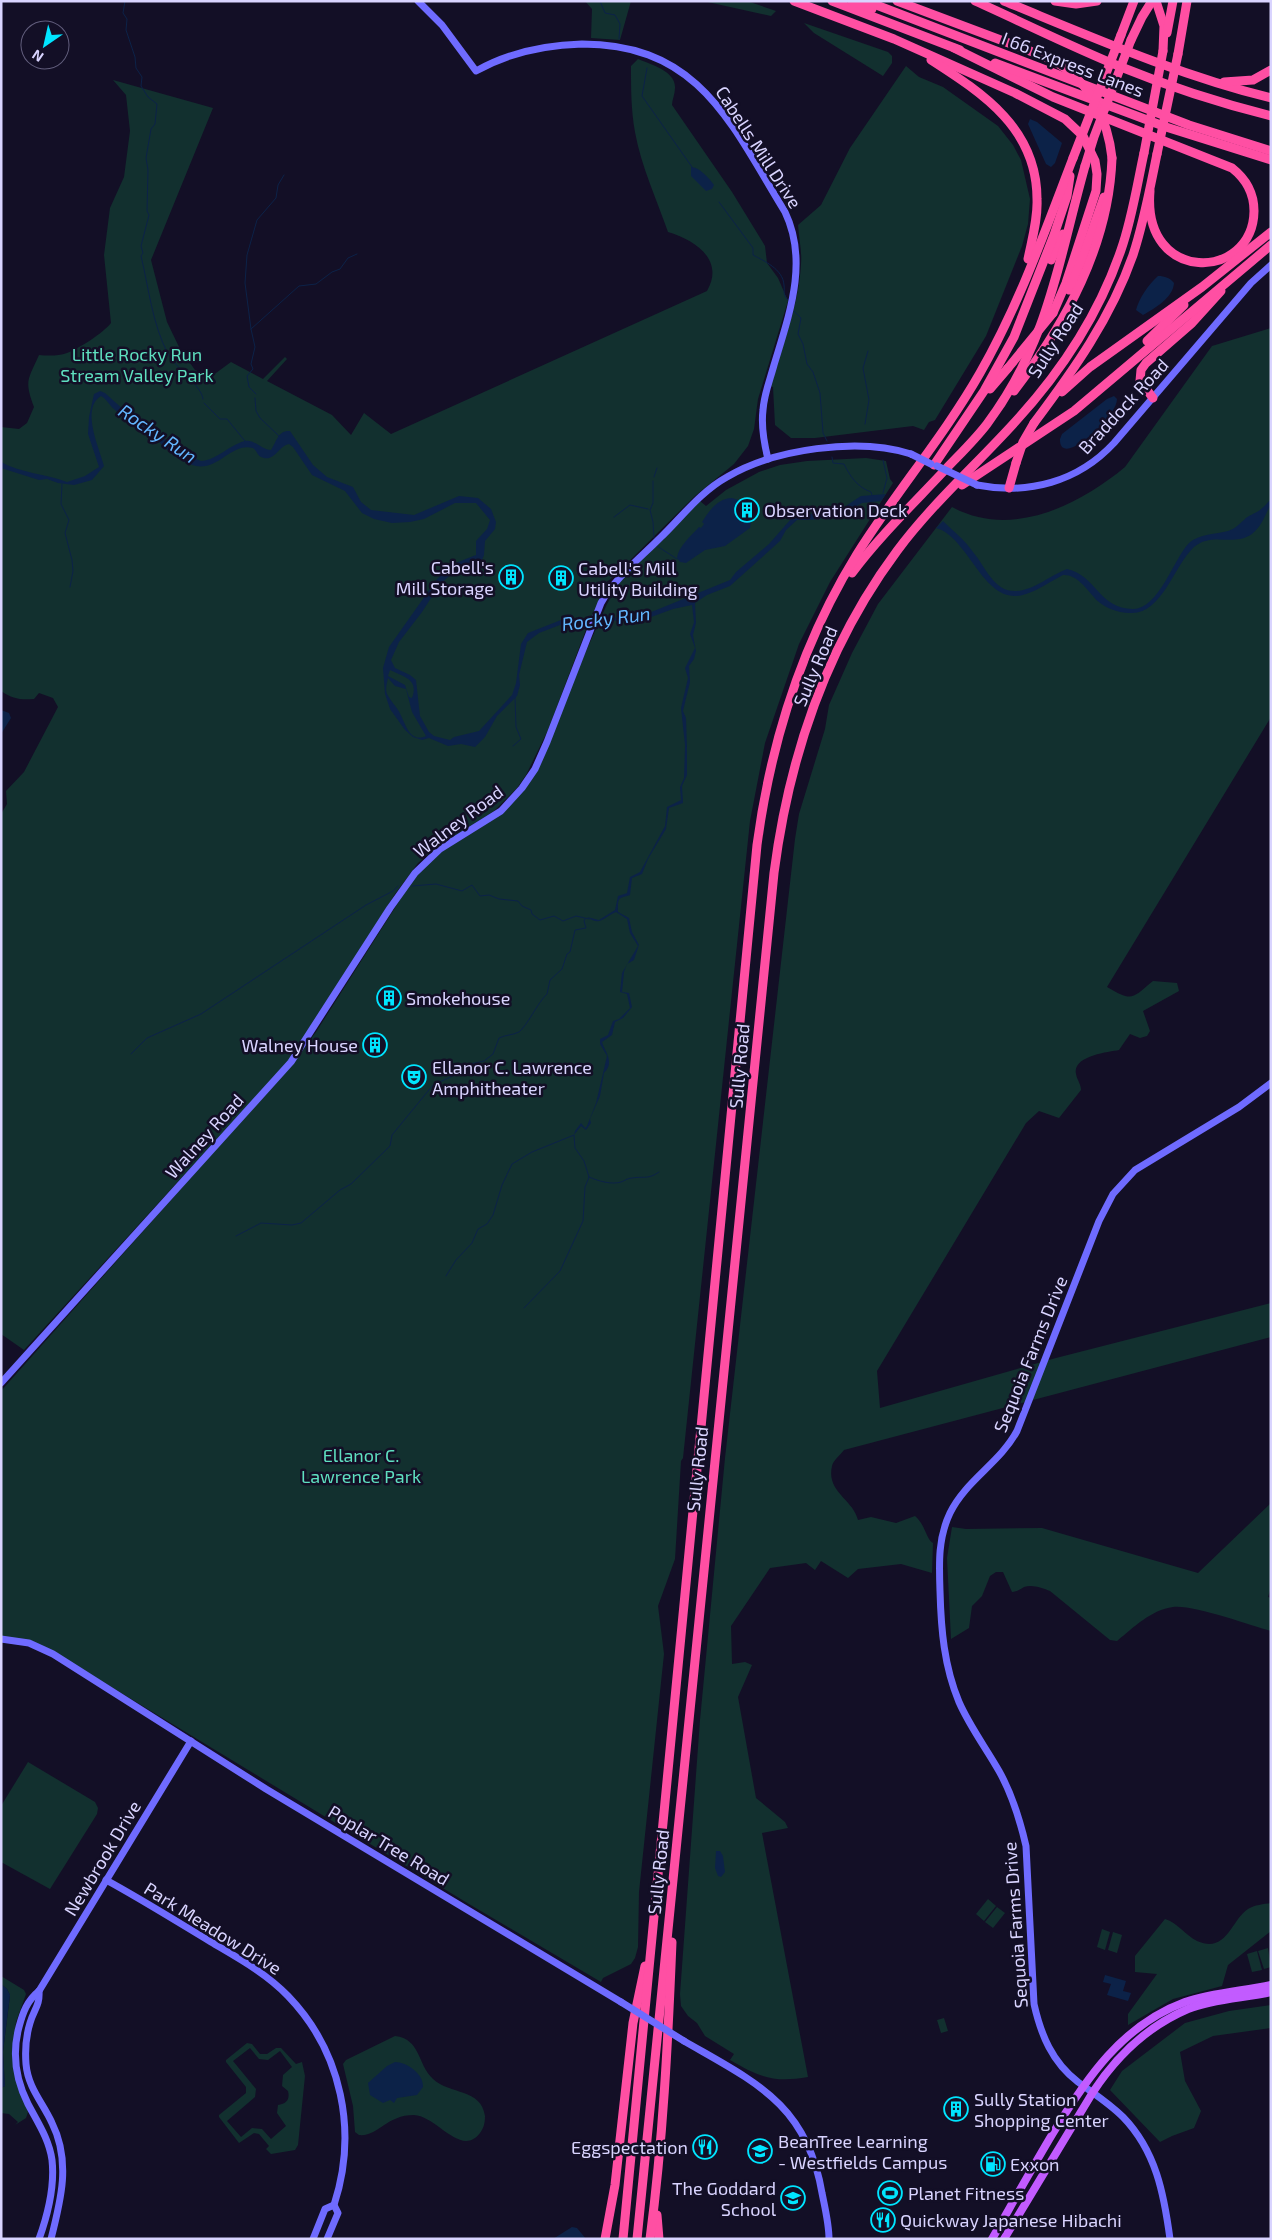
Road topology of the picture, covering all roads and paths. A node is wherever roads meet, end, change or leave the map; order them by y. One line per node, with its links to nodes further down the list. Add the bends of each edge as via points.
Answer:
1 (418, 1): 45 (street, Cabells Mill Drive, via 442,25 476,71 504,58 539,48 574,44 617,47 647,54 673,66 716,103 785,212 797,246 794,293 764,401 763,432)
2 (794, 1): 18 (highway)
3 (832, 1): 20 (highway)
4 (852, 1): 19 (highway, via 915,25)
5 (866, 1): 19 (highway, I 66 Express Lanes)
6 (897, 1): 28 (highway, bridge, via 1056,62 1081,83 1092,98 1104,122)
7 (975, 1): 25 (highway, I 66 Express Lanes, via 1142,75)
8 (1004, 1): 23 (highway)
9 (1055, 1): 10 (highway, via 1076,4)
10 (1097, 1)
11 (1134, 1): 27 (highway, Sully Road, bridge)
12 (1152, 1): 31 (highway, bridge, via 1132,40 1102,114)
13 (1156, 1): 21 (highway, via 1164,26)
14 (1174, 1): 21 (highway, Sully Road)
15 (1187, 1): 17 (highway)
16 (1194, 1): 17 (highway)
17 (1181, 33): 30 (highway, bridge)
18 (885, 35): 37 (highway, via 1047,108 1083,136 1095,161 1096,191); 38 (highway, via 930,60 992,103 1025,146 1034,174 1037,209 1028,260)
19 (968, 40): 26 (highway, I 66 Express Lanes, via 1189,125)
20 (954, 48): 29 (highway, via 1166,127); 30 (highway, via 1053,97 1232,168 1244,179 1252,197 1251,229 1241,245 1220,259 1198,262 1181,258 1156,236 1150,219)
21 (1163, 51): 48 (highway, Sully Road, bridge, via 1122,248 1103,295 1070,352 1031,404)
22 (1271, 70): 23 (highway, via 1253,80 1241,82)
23 (1201, 79): 24 (highway)
24 (1271, 98)
25 (1271, 116)
26 (1271, 151)
27 (1073, 158): 38 (highway, Sully Road); 39 (highway, via 1061,216)
28 (1112, 158): 37 (highway, via 1103,200 1082,259); 44 (highway, via 1105,215 1080,287 1041,354)
29 (1271, 160)
30 (1150, 191): 42 (highway, via 1132,256 1112,306 1091,343)
31 (1074, 205): 39 (highway); 44 (highway, via 1056,282 1042,324 1025,363)
32 (1271, 232): 36 (highway)
33 (1271, 245): 35 (highway)
34 (1271, 265): 41 (street, Braddock Road, via 1251,283)
35 (1235, 276): 40 (highway); 41 (highway, via 1192,323 1141,370 1140,380)
36 (1202, 287): 40 (highway); 42 (highway, via 1090,367)
37 (1066, 290): 43 (highway, bridge, via 1053,313)
38 (1011, 313): 49 (highway, Sully Road, via 979,375 857,554)
39 (1024, 317): 43 (highway, via 1000,364)
40 (1092, 396): 48 (highway, via 1060,421 973,477)
41 (1153, 398): 47 (street, Braddock Road, via 1107,450 1084,469 1040,486)
42 (1042, 412): 47 (highway, bridge, via 1024,442)
43 (962, 424): 46 (highway)
44 (986, 426): 49 (highway, via 874,545)
45 (768, 459): 46 (street, Walney Road, bridge, via 862,445 890,448); 51 (street, Walney Road, via 726,477 704,494 616,582 597,612 547,742 522,788 501,810 440,850 415,873 292,1062)
46 (934, 465): 47 (street, Braddock Road, bridge, via 977,485)
47 (1009, 488)
48 (928, 513): 54 (highway, Sully Road, via 872,587 828,669 801,744 781,825)
49 (822, 620): 56 (highway, Sully Road, via 800,666 779,730 758,837)
50 (1271, 1083): 60 (street, Sequoia Farms Drive, via 1239,1107 1141,1165 1113,1194 1099,1221 1017,1431 998,1459 962,1493 950,1511 940,1541 940,1622 948,1668 963,1710 1000,1772 1022,1826 1038,2024 1057,2061)
51 (1, 1383)
52 (1, 1639): 53 (street, Poplar Tree Road, via 29,1643 45,1650)
53 (191, 1741): 55 (street, Newbrook Drive); 65 (street, Poplar Tree Road, bridge, via 760,2086 789,2113 808,2144 820,2180)
54 (677, 1847): 63 (highway, via 667,2070); 73 (highway, Sully Road)
55 (106, 1880): 58 (street, Newbrook Drive); 64 (street, Park Meadow Drive, via 263,1974 288,1995 306,2017 331,2062 344,2116 343,2173)
56 (658, 1882): 62 (highway, via 633,2023); 72 (highway, Sully Road)
57 (1271, 1985): 60 (main road, via 1206,1996 1164,2012 1125,2037)
58 (39, 1991): 66 (street, Newbrook Drive, via 25,2008 15,2054 22,2091 45,2135 52,2161 52,2191); 67 (street, Newbrook Drive, via 40,2003 30,2024 25,2056 29,2080 52,2123 61,2150 64,2181)
59 (1271, 1992): 61 (main road, via 1188,2009 1169,2019 1122,2054)
60 (1083, 2086): 61 (street, Sequoia Farms Drive); 76 (main road)
61 (1093, 2092): 77 (main road); 78 (street, Sequoia Farms Drive, via 1124,2118 1150,2156 1162,2187)
62 (615, 2185): 70 (highway); 71 (highway)
63 (658, 2185): 74 (highway); 75 (highway)
64 (334, 2205): 68 (street, Park Meadow Drive, via 325,2209); 69 (street, Park Meadow Drive, via 338,2213)
65 (830, 2238)
66 (39, 2239)
67 (51, 2239)
68 (313, 2239)
69 (327, 2239)
70 (605, 2239)
71 (611, 2239)
72 (623, 2239)
73 (637, 2239)
74 (650, 2239)
75 (659, 2239)
76 (992, 2239)
77 (1004, 2239)
78 (1170, 2239)

